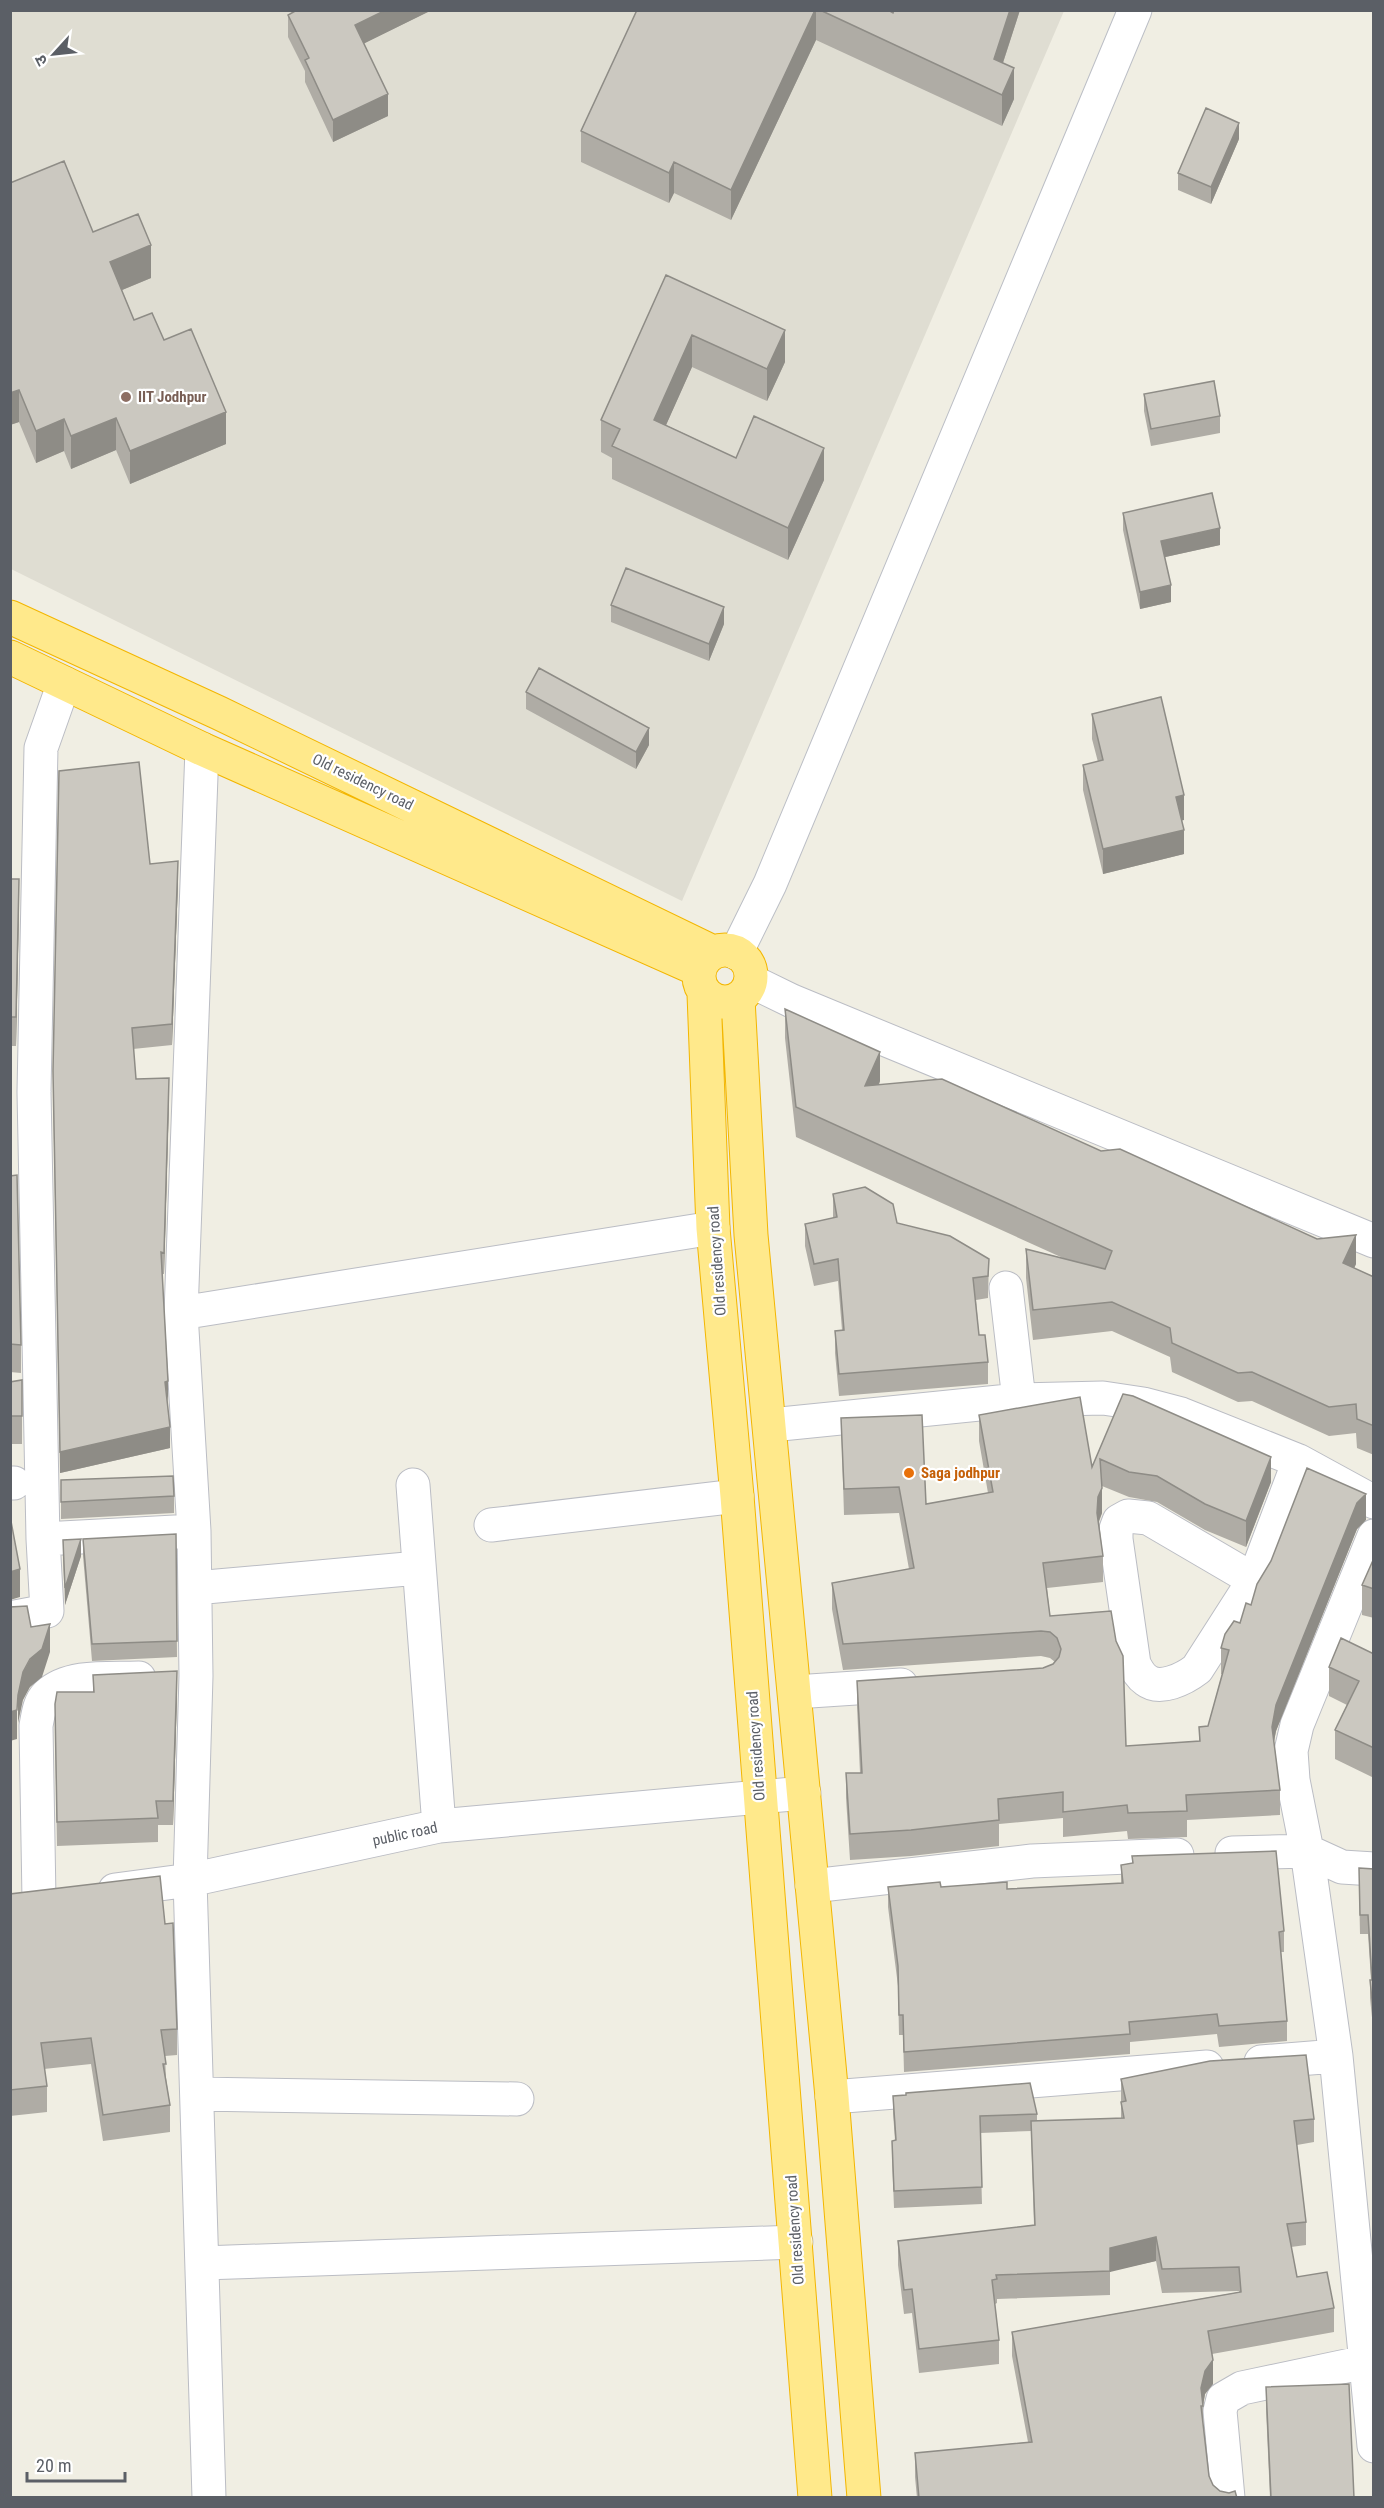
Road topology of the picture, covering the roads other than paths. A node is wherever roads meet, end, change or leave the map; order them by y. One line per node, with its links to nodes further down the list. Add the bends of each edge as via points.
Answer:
1 (1136, 10): 6 (street, via 774,873)
2 (10, 617): 6 (highway, Old residency road, via 219,713)
3 (10, 657): 4 (highway)
4 (64, 683): 5 (highway); 21 (street, via 41,748 40,784 34,1092)
5 (202, 749): 6 (highway); 11 (street)
6 (713, 967): 7 (highway, via 745,959 751,970); 7 (highway, via 714,1001 727,1003); 8 (highway, Old residency road)
7 (745, 990): 9 (street, via 792,1001); 13 (highway, via 751,1234)
8 (713, 1228): 11 (street); 16 (highway, Old residency road)
9 (1374, 1241)
10 (1006, 1288): 12 (street)
11 (181, 1313): 19 (street)
12 (1018, 1400): 13 (street); 14 (street, via 1103,1398 1143,1404 1181,1414)
13 (771, 1425): 28 (highway)
14 (1299, 1461): 17 (street); 23 (street)
15 (413, 1485): 22 (street)
16 (737, 1496): 18 (street); 30 (highway, Old residency road)
17 (1374, 1502)
18 (491, 1525)
19 (194, 1531): 21 (street); 24 (street)
20 (1374, 1536): 32 (street, via 1297,1725 1291,1751)
21 (43, 1539): 25 (street, via 47,1611)
22 (418, 1568): 24 (street); 31 (street)
23 (1254, 1580): 23 (street, via 1197,1670 1185,1679 1162,1684 1148,1682 1141,1676 1134,1664 1116,1539 1119,1521 1128,1516 1148,1518)
24 (195, 1588): 26 (street)
25 (10, 1618)
26 (196, 1676): 34 (street); 36 (street, via 78,1681 47,1695 36,1726)
27 (936, 1682): 28 (street)
28 (795, 1692): 29 (highway)
29 (804, 1793): 30 (street, public road); 35 (highway)
30 (760, 1796): 31 (street, public road); 41 (highway, Old residency road)
31 (439, 1826): 34 (street, public road)
32 (1307, 1851): 33 (street, via 1342,1867); 35 (street, via 1032,1861); 37 (street)
33 (1374, 1869)
34 (190, 1881): 36 (street, public road); 38 (street)
35 (812, 1886): 39 (highway)
36 (25, 1900)
37 (1336, 2056): 39 (street); 43 (street)
38 (198, 2094): 40 (street); 42 (street)
39 (832, 2097): 47 (highway)
40 (517, 2099)
41 (796, 2242): 42 (street); 46 (highway, Old residency road)
42 (203, 2263): 45 (street)
43 (1365, 2362): 44 (street); 48 (street, via 1242,2388 1223,2399 1220,2411)
44 (1374, 2446)
45 (209, 2498)
46 (815, 2498)
47 (864, 2498)
48 (1228, 2498)

